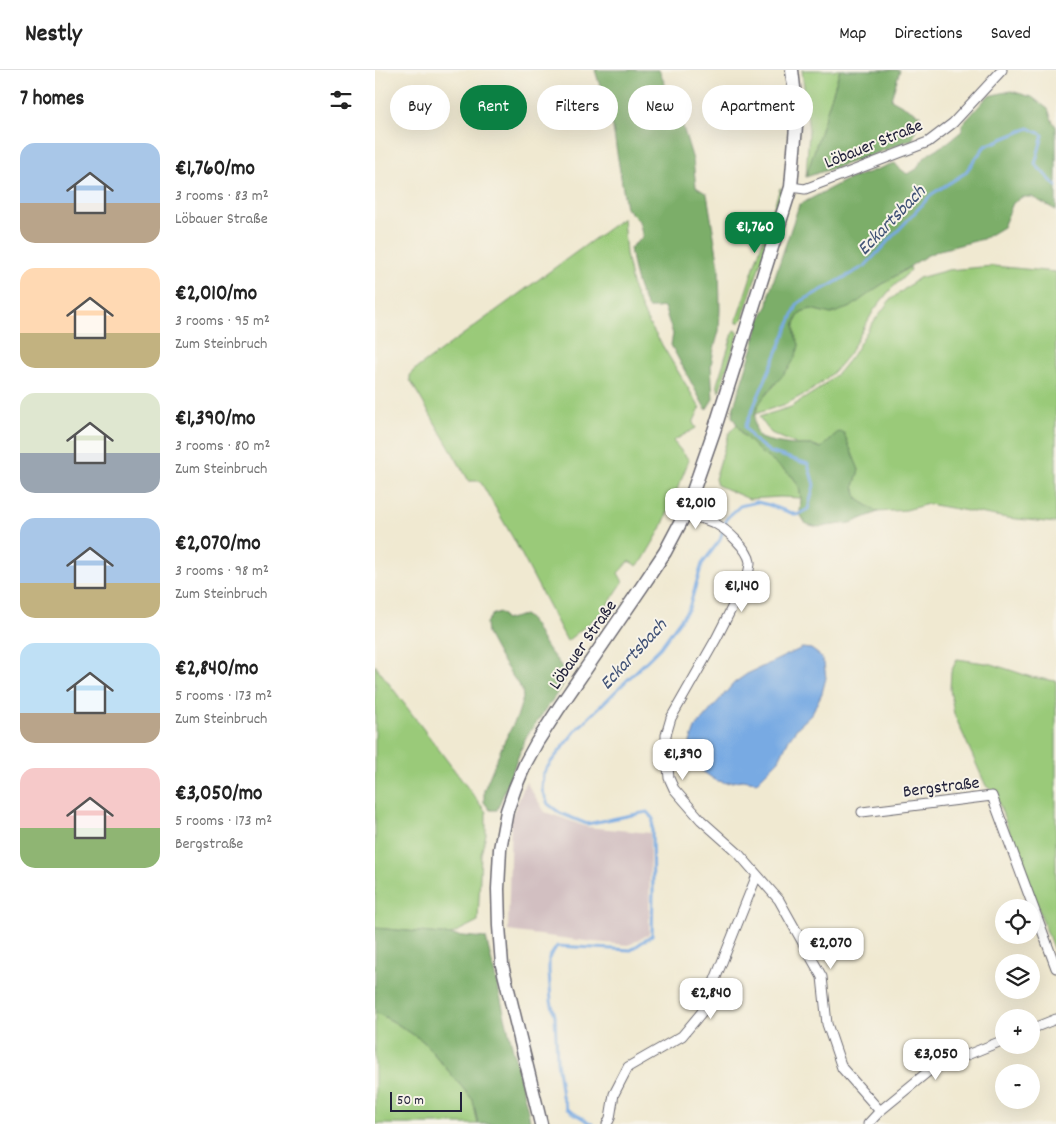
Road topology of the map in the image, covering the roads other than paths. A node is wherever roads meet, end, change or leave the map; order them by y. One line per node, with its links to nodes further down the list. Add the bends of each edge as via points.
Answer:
1 (792, 70): 3 (main road, via 797,114)
2 (1002, 70): 3 (street, Löbauer Straße, via 953,123 928,142 805,189)
3 (789, 191): 4 (main road, Löbauer Straße)
4 (685, 514): 6 (street, via 715,524 732,535 748,556 749,569 671,718 666,735 669,778 674,789 701,820); 12 (main road, Löbauer Straße, via 660,559 537,742 507,811 500,849 498,889 502,965)
5 (862, 812): 7 (street, Bergstraße, via 992,796)
6 (757, 875): 11 (street, via 779,900 822,977 827,1024 842,1068); 13 (street, via 702,1012 682,1036 628,1067 613,1094)
7 (1056, 968)
8 (1056, 1019): 9 (street)
9 (1040, 1025)
10 (995, 1044): 11 (street, via 930,1070)
11 (880, 1111): 14 (street)
12 (541, 1124)
13 (607, 1124)
14 (868, 1124)

